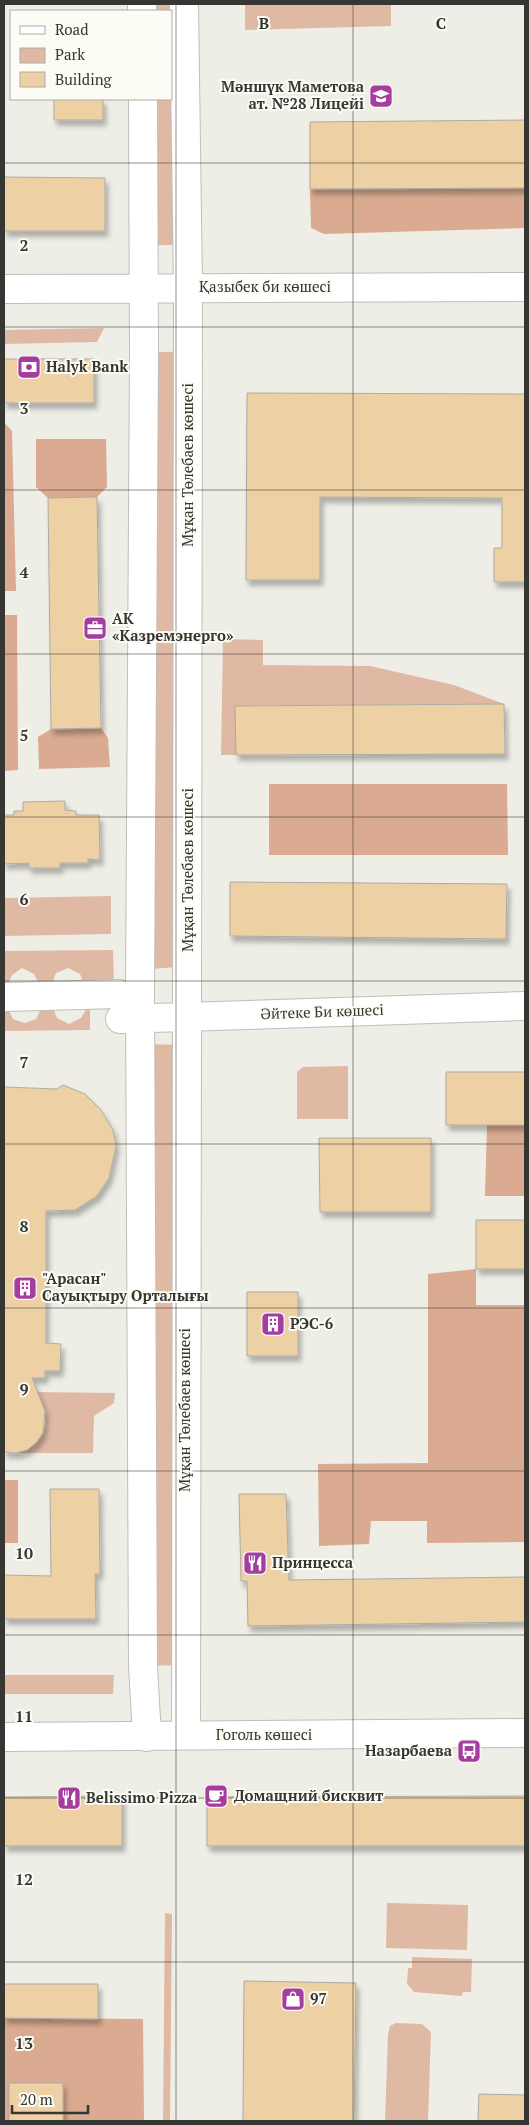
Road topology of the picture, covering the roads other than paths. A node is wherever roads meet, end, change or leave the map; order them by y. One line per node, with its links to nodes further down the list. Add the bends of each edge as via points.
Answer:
1 (184, 4): 5 (street, Мұқан Төлебаев көшесі)
2 (143, 100): 4 (street)
3 (525, 287): 5 (street, Қазыбек би көшесі)
4 (144, 288): 5 (street, Қазыбек би көшесі); 6 (street, Қазыбек би көшесі); 9 (street)
5 (188, 288): 10 (street, Мұқан Төлебаев көшесі)
6 (4, 289)
7 (4, 997): 9 (street, Әйтеке Би көшесі)
8 (525, 1006): 10 (street, Әйтеке Би көшесі)
9 (126, 1011): 10 (street, Әйтеке Би көшесі); 14 (street)
10 (187, 1016): 12 (street, Мұқан Төлебаев көшесі)
11 (525, 1733): 12 (street, Гоголь көшесі)
12 (186, 1735): 14 (street, Гоголь көшесі)
13 (4, 1737): 14 (street, Гоголь көшесі)
14 (147, 1737)

